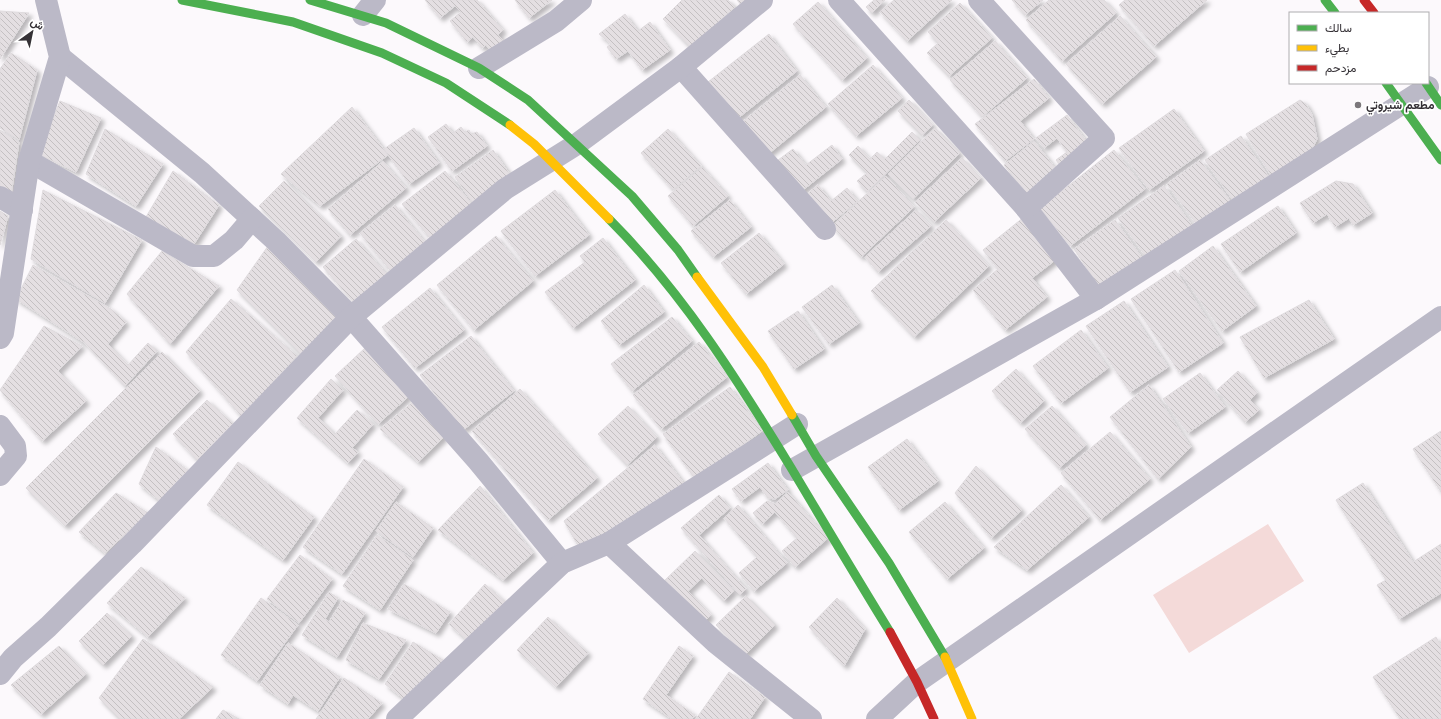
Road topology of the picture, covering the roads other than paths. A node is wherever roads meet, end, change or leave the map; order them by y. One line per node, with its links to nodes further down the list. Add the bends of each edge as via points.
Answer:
1 (46, 0): 13 (street)
2 (182, 0): 21 (street, via 293,22 382,53 446,83 506,122)
3 (310, 0): 10 (street)
4 (581, 0): 15 (street, via 556,21)
5 (762, 0): 14 (street)
6 (839, 0): 25 (street)
7 (979, 0): 25 (street, via 1104,138)
8 (1324, 0): 11 (street)
9 (1364, 0): 12 (street)
10 (369, 7): 15 (street, via 405,31)
11 (1334, 12)
12 (1373, 12)
13 (60, 57): 23 (street); 27 (street, via 202,173)
14 (681, 67): 20 (street); 28 (street)
15 (479, 68): 20 (street, via 528,100)
16 (1387, 84): 18 (street)
17 (1427, 85): 18 (street); 19 (street)
18 (1401, 104): 22 (street); 29 (street)
19 (1441, 105)
20 (577, 144): 21 (street); 33 (street, via 632,196 678,250 763,367)
21 (551, 160): 30 (street, via 505,189); 35 (street, via 621,231 706,334)
22 (1441, 160)
23 (29, 161): 26 (street); 27 (street, via 193,256 214,256 234,240)
24 (0, 197): 26 (street)
25 (1026, 208): 29 (street)
26 (22, 210): 32 (street)
27 (252, 219): 30 (street)
28 (825, 229)
29 (1096, 299): 36 (street)
30 (352, 317): 40 (street); 42 (street, via 132,544 48,628 13,658)
31 (1441, 317): 41 (street)
32 (1, 334)
33 (797, 424): 35 (street); 36 (street)
34 (0, 426): 38 (street, via 15,446 16,456)
35 (773, 439): 37 (street); 39 (street)
36 (816, 456): 37 (street); 41 (street, via 889,563)
37 (792, 470): 43 (street, via 890,632)
38 (0, 475)
39 (608, 543): 40 (street); 45 (street, via 716,643)
40 (562, 562): 44 (street)
41 (948, 661): 43 (street); 48 (street)
42 (0, 674)
43 (917, 682): 46 (street); 47 (street)
44 (397, 719)
45 (810, 719)
46 (877, 719)
47 (934, 719)
48 (972, 719)

